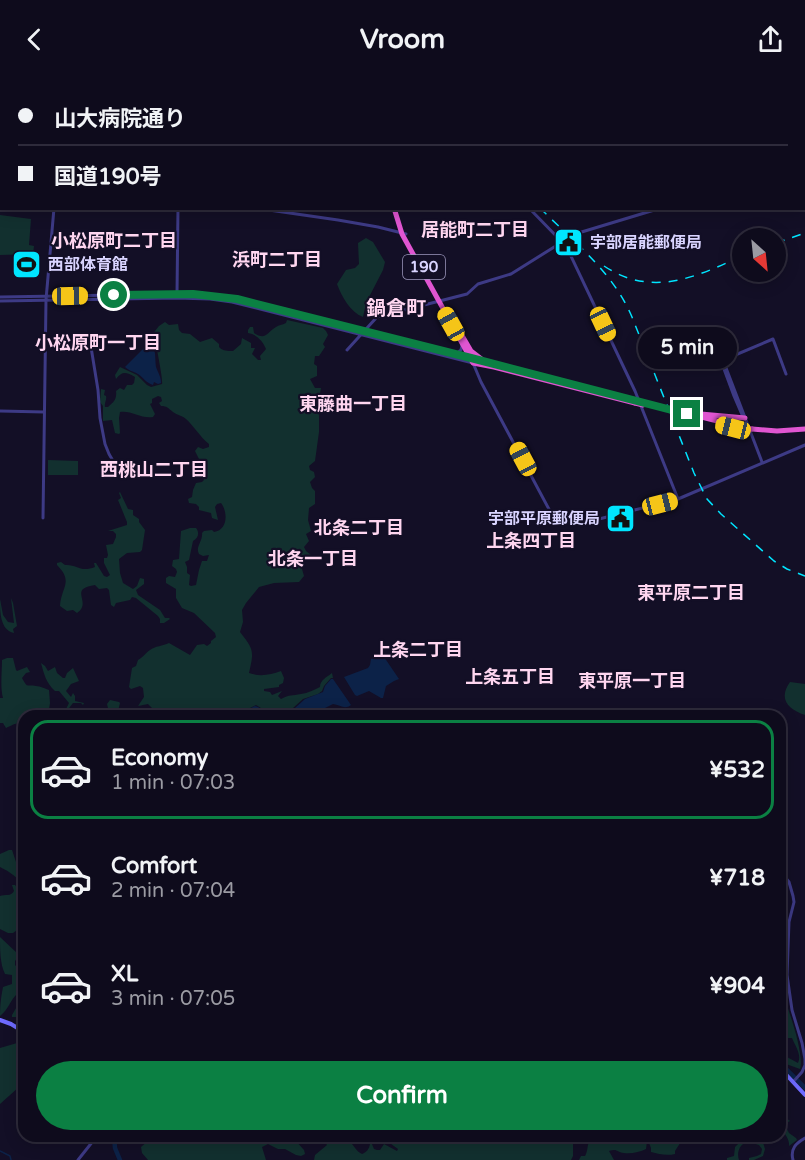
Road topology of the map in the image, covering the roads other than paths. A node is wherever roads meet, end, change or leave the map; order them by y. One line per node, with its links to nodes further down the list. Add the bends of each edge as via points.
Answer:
1 (54, 210): 10 (street)
2 (178, 210): 9 (street)
3 (397, 210): 7 (highway, 190)
4 (531, 210): 8 (street)
5 (654, 210): 8 (street, via 574,234)
6 (290, 211): 7 (street)
7 (404, 234): 12 (highway, 190)
8 (562, 242): 12 (street, via 511,274 478,284 467,294); 36 (street, via 635,391)
9 (177, 296): 10 (street); 14 (street, via 232,302)
10 (46, 298): 11 (street); 28 (street)
11 (0, 299)
12 (440, 300): 13 (highway, 190); 14 (street, via 377,317); 15 (highway, 190)
13 (455, 324): 19 (highway, 190); 20 (highway, 190, via 471,351)
14 (362, 333): 17 (street); 18 (street); 19 (street)
15 (462, 345): 18 (street); 19 (highway, 190)
16 (91, 347): 35 (street, via 105,444)
17 (347, 350)
18 (456, 354): 19 (street)
19 (471, 359): 20 (highway); 22 (highway); 24 (street)
20 (484, 361): 25 (highway)
21 (722, 361): 21 (street, via 714,346 714,342 717,345); 23 (street, via 773,339); 30 (street); 30 (street, via 744,413)
22 (494, 367): 24 (street, via 484,367); 25 (highway)
23 (786, 374)
24 (478, 375): 36 (street, via 553,515 599,519)
25 (639, 402): 26 (highway)
26 (669, 410): 29 (highway); 31 (highway)
27 (0, 411): 28 (street)
28 (44, 412): 37 (street)
29 (687, 414): 30 (highway); 31 (highway)
30 (741, 417): 34 (street)
31 (749, 429): 32 (highway)
32 (803, 431)
33 (805, 445): 34 (street)
34 (762, 463): 36 (street)
35 (123, 478)
36 (678, 499)
37 (43, 518)
38 (786, 878): 42 (street, via 794,899 787,975 805,1059 804,1069)
39 (0, 1020): 40 (main road)
40 (18, 1028)
41 (786, 1073): 42 (main road)
42 (795, 1080): 43 (main road)
43 (805, 1095)
44 (805, 1138): 47 (street, via 793,1148)
45 (93, 1142): 46 (street)
46 (78, 1160)
47 (793, 1160)

